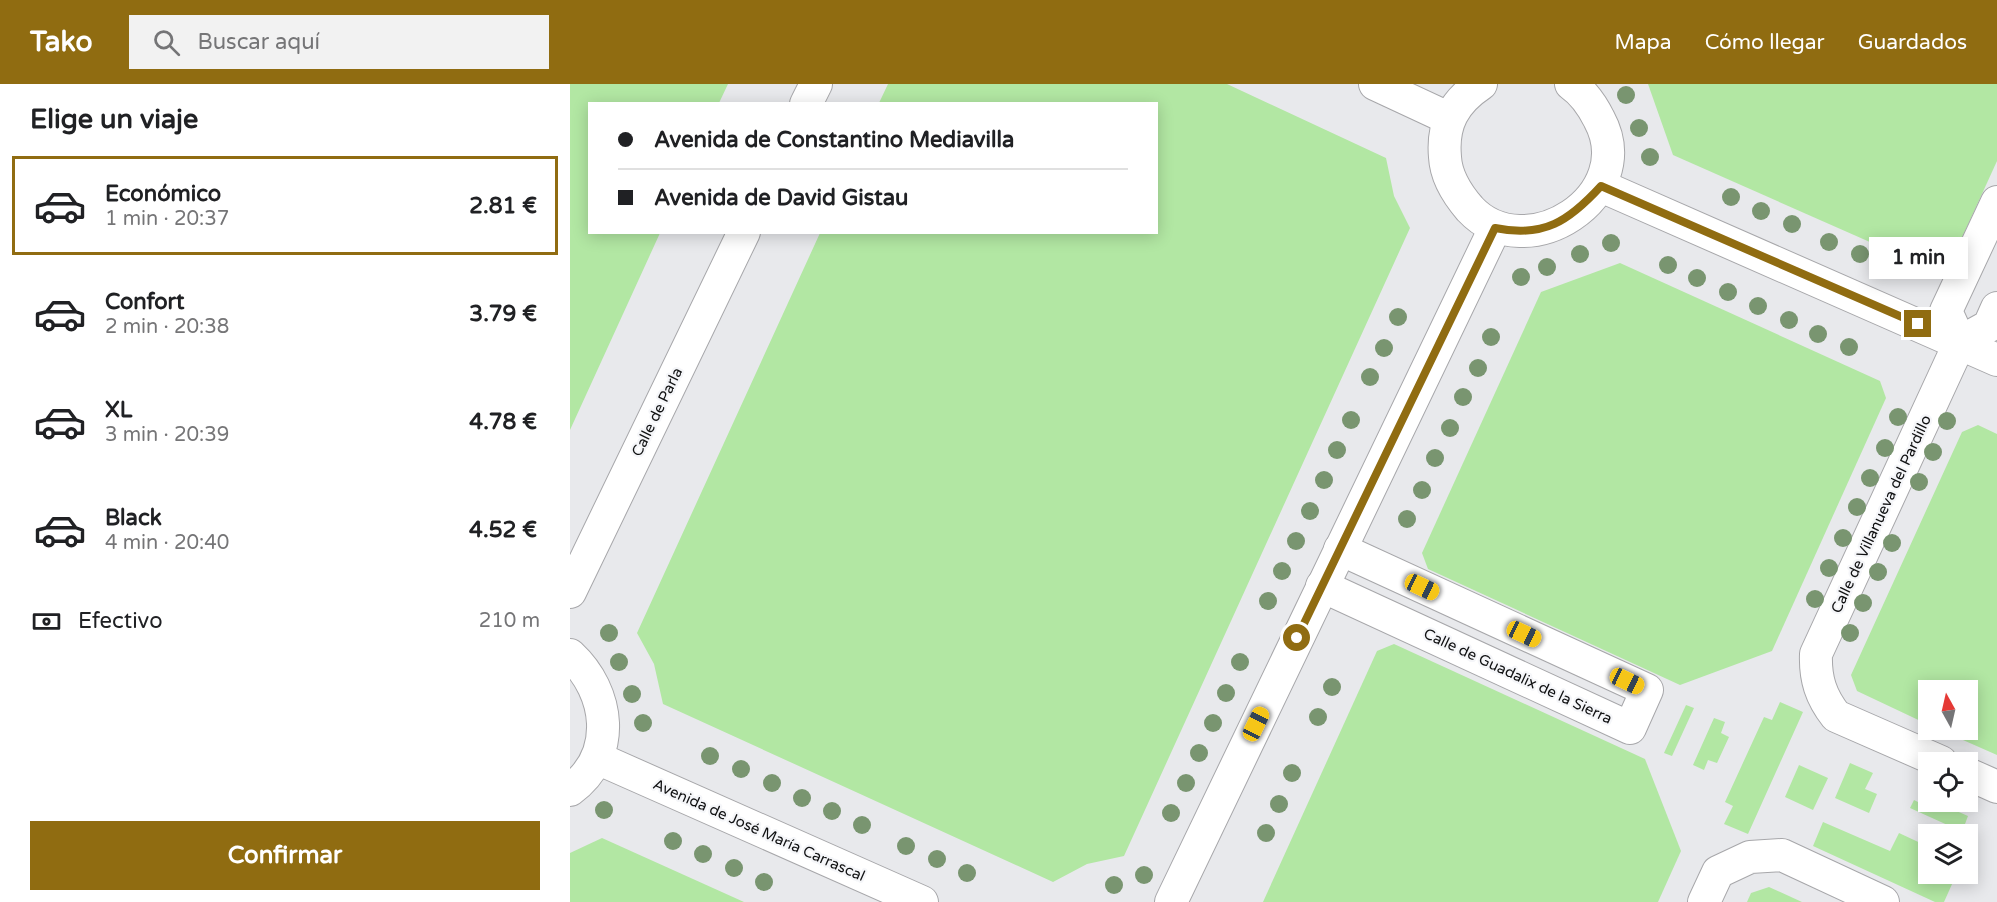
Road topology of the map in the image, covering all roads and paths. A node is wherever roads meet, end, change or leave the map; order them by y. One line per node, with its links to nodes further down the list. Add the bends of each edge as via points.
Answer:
1 (816, 84): 5 (street)
2 (1375, 84): 6 (street)
3 (1481, 84): 6 (street, via 1463,97)
4 (1571, 84): 7 (street, via 1591,104 1605,129 1610,161)
5 (807, 102)
6 (1448, 118): 9 (street, via 1444,141 1446,170 1462,199 1480,219)
7 (1601, 186): 9 (street, via 1577,213 1551,226 1516,232); 12 (street)
8 (1997, 201): 12 (street, via 1946,311)
9 (1495, 228): 14 (street)
10 (743, 234): 16 (street, Calle de Parla)
11 (1997, 308): 12 (street, via 1989,326)
12 (1960, 342): 13 (street); 18 (street, Calle de Villanueva del Pardillo, via 1816,654 1819,688 1836,716)
13 (1997, 360)
14 (1340, 549): 15 (street); 15 (street, Calle de Guadalix de la Sierra, via 1647,690 1630,728)
15 (1322, 586): 24 (street)
16 (570, 592)
17 (570, 655): 19 (street, via 590,676 602,702 604,731)
18 (1918, 752)
19 (597, 758): 22 (street); 23 (street, Avenida de José María Carrascal)
20 (1978, 778): 21 (street)
21 (1997, 787)
22 (570, 790)
23 (922, 902)
24 (1171, 902)
25 (1704, 902): 26 (street, via 1718,872 1750,857 1782,855)
26 (1883, 902)

